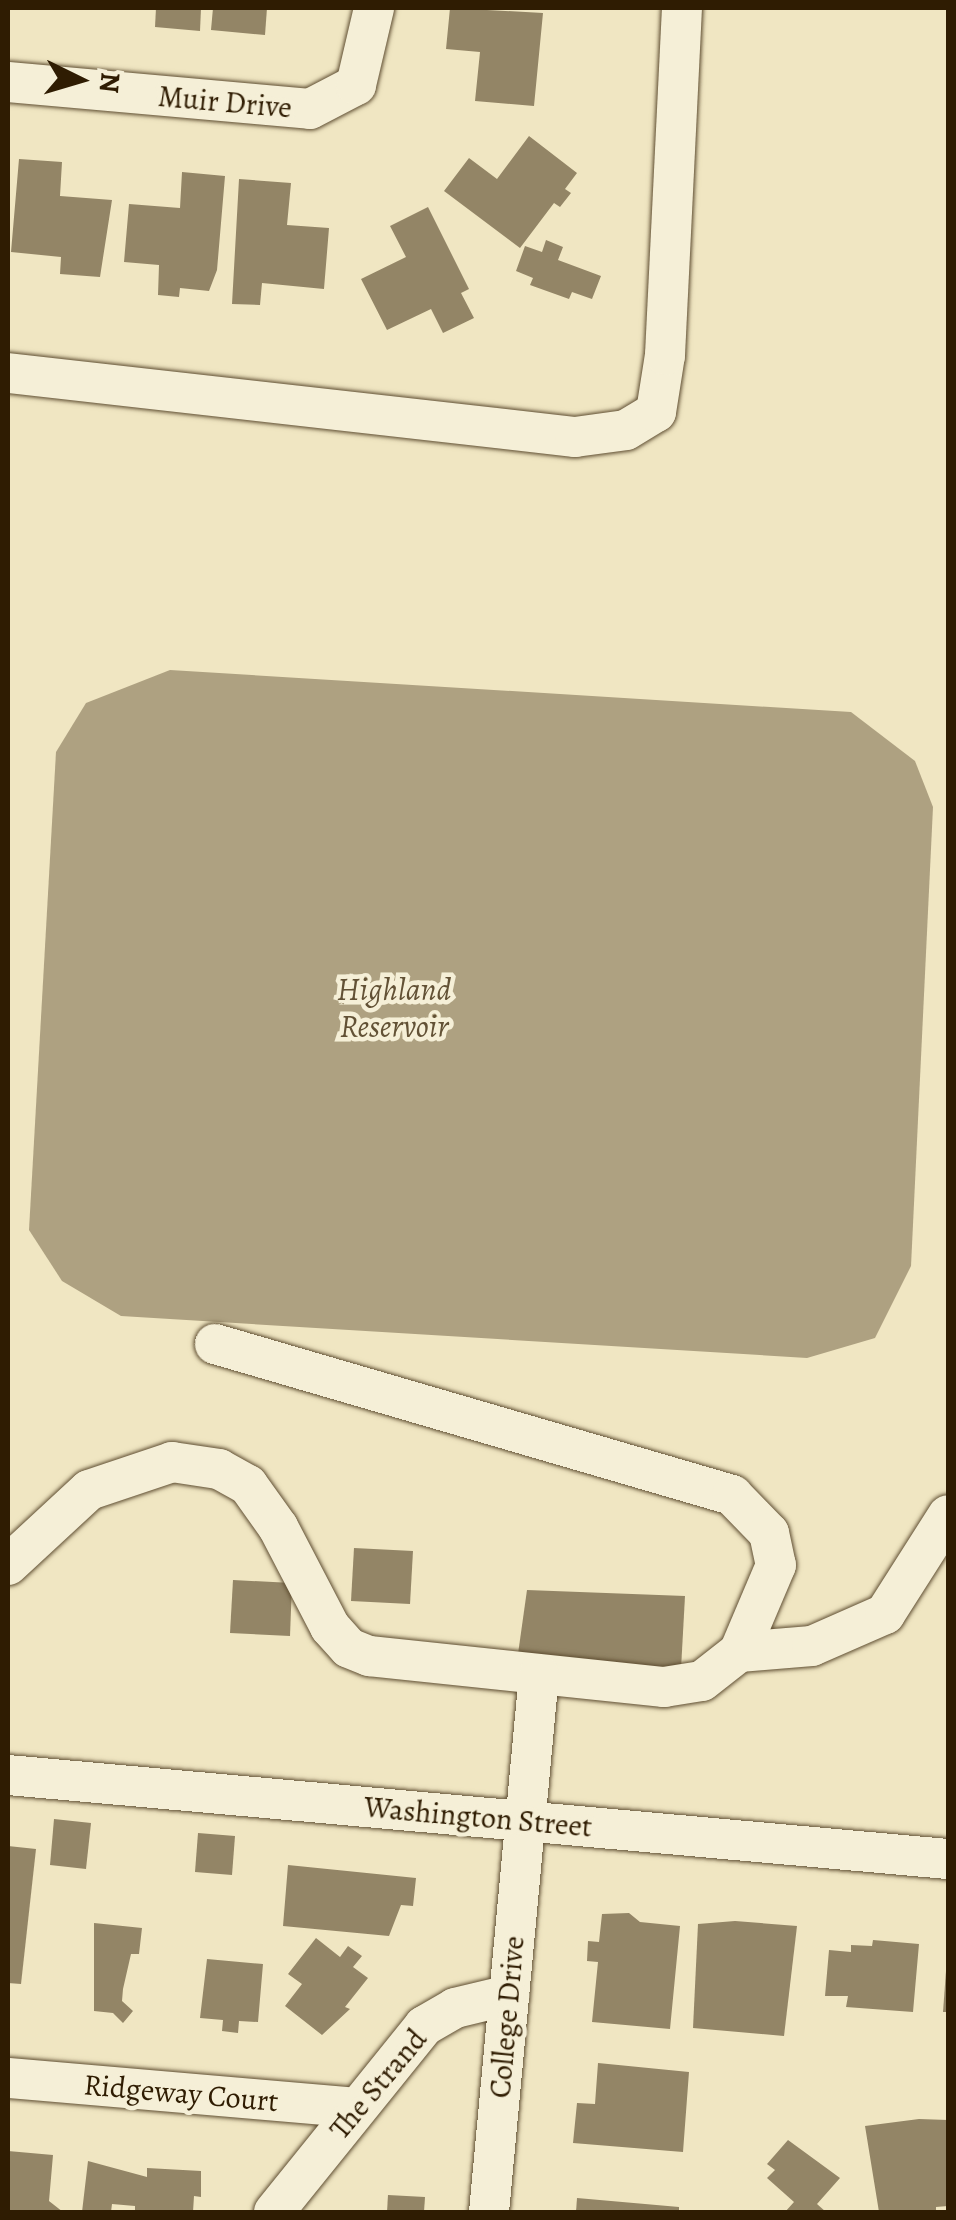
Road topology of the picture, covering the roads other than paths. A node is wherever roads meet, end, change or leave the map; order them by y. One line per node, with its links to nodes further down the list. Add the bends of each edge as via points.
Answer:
1 (374, 8): 3 (street, Muir Drive, via 356,85 310,110)
2 (682, 8): 4 (street, via 665,356 656,412 626,430 575,437)
3 (8, 82)
4 (8, 373)
5 (214, 1344): 8 (street, via 732,1494 769,1533 776,1565)
6 (948, 1515): 8 (street, via 885,1614 812,1646)
7 (8, 1565): 9 (street, via 89,1490 172,1462 218,1469 248,1485 349,1648 369,1656)
8 (738, 1652): 9 (street, via 702,1681 664,1687)
9 (539, 1674): 11 (street, College Drive)
10 (8, 1776): 11 (street, Washington Street)
11 (525, 1821): 12 (street, Washington Street); 13 (street, College Drive)
12 (948, 1860)
13 (509, 1995): 15 (street, The Strand, via 455,2008 424,2026); 17 (street, College Drive)
14 (8, 2078): 15 (street, Ridgeway Court)
15 (354, 2108): 16 (street, The Strand)
16 (274, 2212)
17 (490, 2212)

